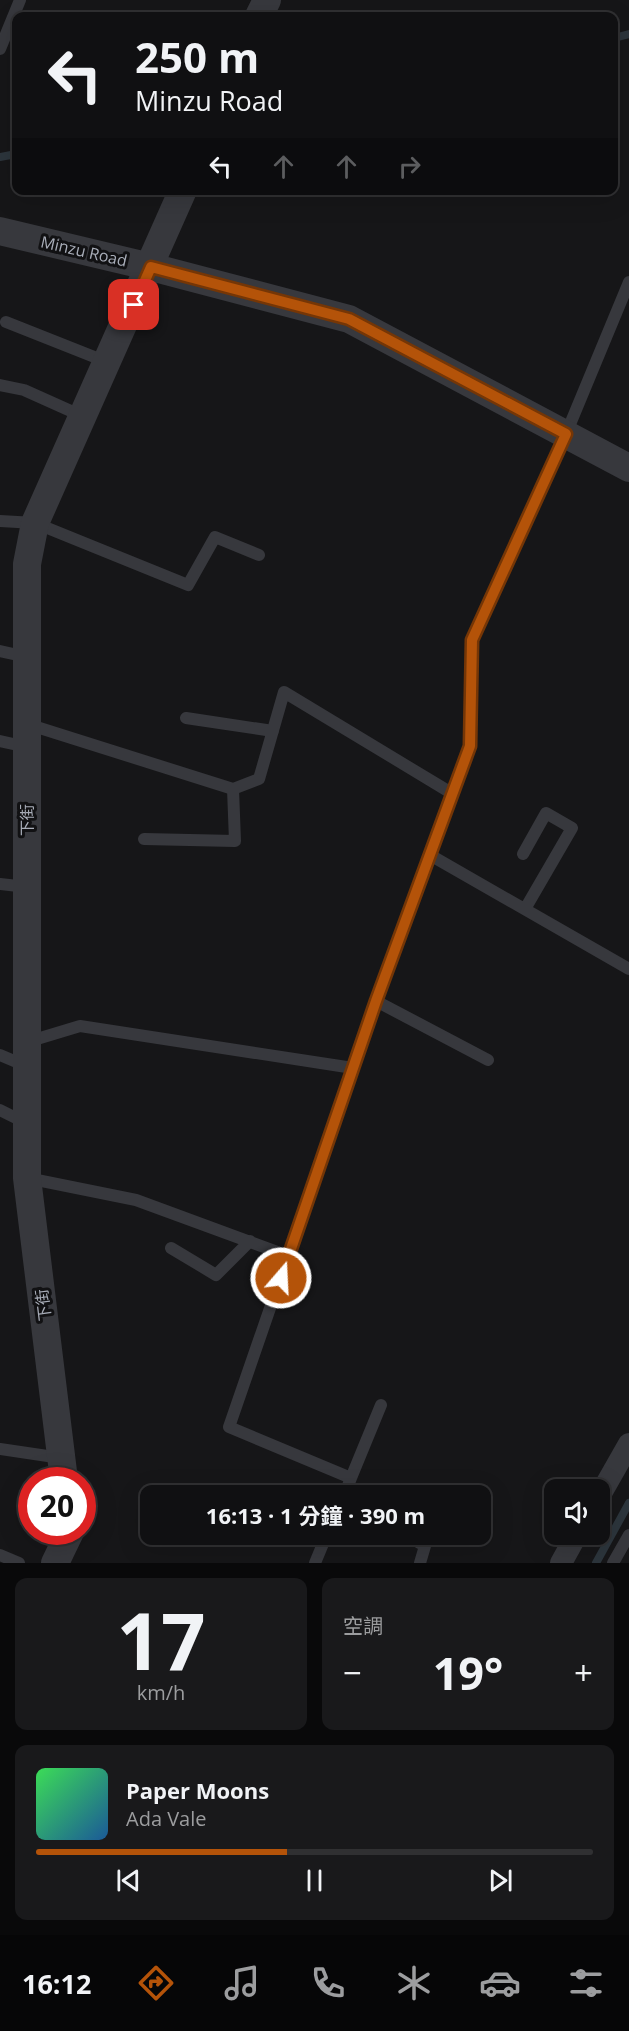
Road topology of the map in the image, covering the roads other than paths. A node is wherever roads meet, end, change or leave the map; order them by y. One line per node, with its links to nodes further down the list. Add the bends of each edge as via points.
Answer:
1 (12, 20): 2 (lane)
2 (0, 49)
3 (181, 195): 5 (street, 下街)
4 (0, 231): 5 (street, Minzu Road)
5 (151, 267): 8 (street, 下街); 11 (street, Minzu Road, via 349,319)
6 (629, 282): 11 (lane)
7 (6, 322): 8 (lane)
8 (108, 362): 10 (street, 下街)
9 (0, 386): 10 (lane, via 24,390)
10 (83, 417): 14 (street, 下街)
11 (566, 434): 12 (street, Minzu Road); 21 (lane, via 472,640 470,746)
12 (629, 468)
13 (0, 521): 14 (lane)
14 (35, 523): 15 (lane, via 188,585 214,537); 16 (street, 下街)
15 (259, 555)
16 (13, 654): 19 (street, 下街)
17 (186, 717): 18 (lane)
18 (273, 731): 20 (lane, via 259,779); 21 (lane, via 284,692)
19 (18, 737): 20 (lane); 25 (street, 下街)
20 (233, 789): 22 (lane, via 235,841)
21 (453, 794): 24 (lane)
22 (144, 839)
23 (523, 854): 26 (lane, via 546,813 572,828)
24 (430, 855): 26 (lane); 28 (lane)
25 (14, 885): 29 (street, 下街)
26 (525, 909): 27 (lane)
27 (629, 969)
28 (376, 1001): 31 (lane); 32 (lane)
29 (27, 1054): 30 (lane); 32 (lane, via 80,1026); 34 (street, 下街)
30 (0, 1055)
31 (488, 1060)
32 (353, 1068): 38 (lane)
33 (0, 1110): 34 (lane)
34 (27, 1123): 35 (street, 下街)
35 (27, 1178): 36 (lane, via 136,1200); 43 (street, 下街)
36 (250, 1241): 37 (lane, via 216,1275); 38 (lane)
37 (171, 1248)
38 (288, 1256): 44 (lane, via 230,1427)
39 (381, 1405): 44 (lane)
40 (629, 1444): 45 (street)
41 (0, 1449): 42 (lane)
42 (57, 1467)
43 (63, 1467)
44 (351, 1479): 46 (lane)
45 (609, 1479)
46 (349, 1485)
47 (629, 1535): 58 (lane)
48 (64, 1545): 54 (street)
49 (322, 1545): 55 (lane)
50 (423, 1545): 56 (lane)
51 (572, 1545): 57 (street)
52 (0, 1555): 53 (lane)
53 (19, 1563)
54 (55, 1563)
55 (315, 1563)
56 (420, 1563)
57 (561, 1563)
58 (613, 1563)

